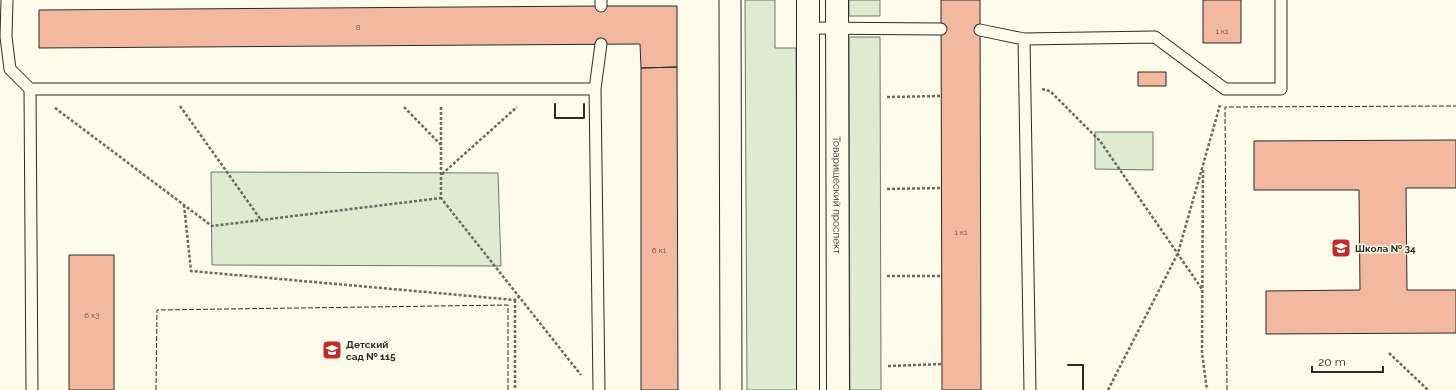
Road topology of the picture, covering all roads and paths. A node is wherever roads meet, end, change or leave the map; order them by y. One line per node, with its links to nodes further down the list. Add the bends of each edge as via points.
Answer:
1 (7, 0): 10 (lane)
2 (730, 0): 44 (street)
3 (808, 0): 6 (street)
4 (837, 0): 7 (street, Товарищеский проспект)
5 (1280, 0): 20 (lane, via 1281,89)
6 (808, 28): 7 (lane); 45 (street)
7 (837, 28): 8 (lane); 46 (street, Товарищеский проспект)
8 (941, 29)
9 (980, 30): 11 (lane)
10 (3, 37): 14 (lane, via 10,69)
11 (1024, 39): 13 (lane); 20 (lane, via 1155,37)
12 (601, 44): 19 (lane)
13 (1024, 85): 31 (path, via 1050,91 1100,141); 47 (lane)
14 (30, 89): 15 (lane); 29 (path); 41 (lane)
15 (167, 89): 16 (lane); 30 (path)
16 (385, 89): 17 (lane); 23 (path)
17 (441, 89): 18 (lane); 23 (path)
18 (537, 89): 19 (lane); 25 (path)
19 (595, 89): 43 (lane)
20 (1225, 89): 24 (path)
21 (941, 96): 22 (path)
22 (887, 97)
23 (441, 146): 25 (path)
24 (1203, 166): 31 (path); 34 (path)
25 (441, 174): 28 (path)
26 (942, 188): 27 (path)
27 (887, 189)
28 (441, 198): 30 (path); 35 (path)
29 (184, 205): 30 (path, via 212,226); 36 (path, via 190,271)
30 (261, 220)
31 (1178, 253): 34 (path); 48 (path)
32 (887, 276): 33 (path)
33 (942, 276)
34 (1202, 289): 49 (path, via 1202,353)
35 (519, 297): 36 (path); 40 (path)
36 (515, 300): 42 (path)
37 (1389, 353): 50 (path)
38 (942, 364): 39 (path)
39 (888, 366)
40 (582, 378)
41 (32, 390)
42 (515, 390)
43 (599, 390)
44 (731, 390)
45 (808, 390)
46 (838, 390)
47 (1030, 390)
48 (1108, 390)
49 (1207, 390)
50 (1428, 390)

